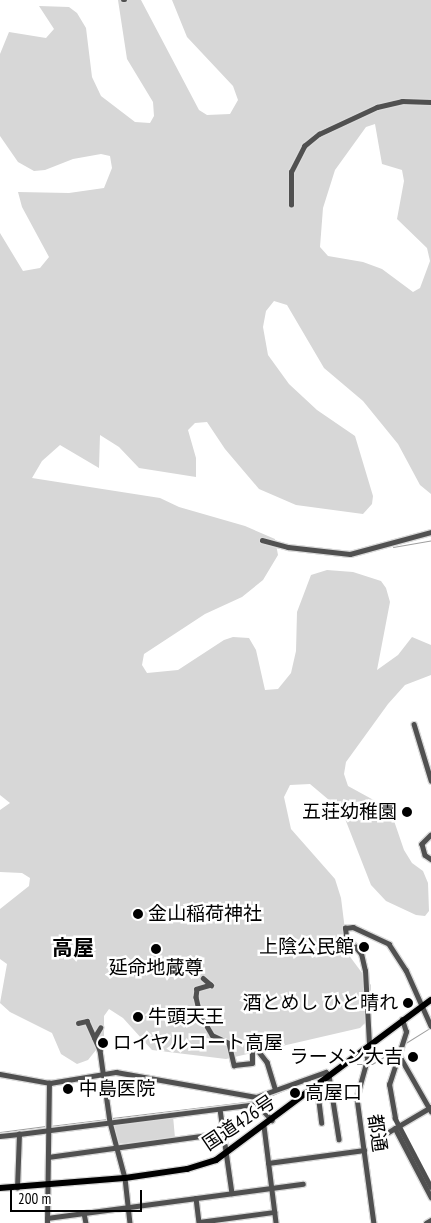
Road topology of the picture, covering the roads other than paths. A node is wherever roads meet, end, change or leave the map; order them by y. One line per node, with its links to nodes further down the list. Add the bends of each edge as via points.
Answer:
1 (431, 102): 2 (street, via 402,101 378,107 319,134 304,146 291,172)
2 (291, 205)
3 (431, 532): 4 (street, via 350,554 288,547)
4 (262, 540)
5 (414, 724): 6 (street)
6 (431, 780)
7 (431, 835): 8 (street, via 422,844 425,854)
8 (431, 859)
9 (202, 979): 25 (street, via 208,979 211,985 197,989 196,996 200,1014 212,1035 229,1043 234,1065 252,1064 252,1049 256,1048 267,1062)
10 (431, 1000): 11 (highway, 国道426号)
11 (421, 1006): 12 (highway, 国道426号); 14 (street); 17 (street, via 406,970 389,944 353,927 344,928 346,936 361,954 367,978)
12 (402, 1020): 17 (highway, 国道426号); 19 (street, via 406,1030)
13 (78, 1023): 16 (street, via 87,1021)
14 (431, 1026)
15 (100, 1028): 16 (street)
16 (94, 1038): 21 (street, via 100,1050)
17 (370, 1044): 18 (highway, 国道426号)
18 (363, 1049): 22 (highway, 国道426号); 40 (street, 都通, via 367,1063 358,1095)
19 (399, 1052): 27 (street); 47 (street, bridge, via 388,1090 395,1118)
20 (0, 1074): 23 (street)
21 (103, 1074): 23 (street); 25 (street, via 130,1074 256,1097); 29 (street)
22 (330, 1075): 24 (highway, 国道426号); 25 (street, via 323,1072); 38 (street)
23 (49, 1083): 33 (street)
24 (317, 1085): 28 (highway, 国道426号); 30 (street)
25 (275, 1089)
26 (220, 1109): 28 (street, via 257,1104); 29 (street); 36 (street)
27 (430, 1109): 32 (street)
28 (272, 1120): 31 (highway, 国道426号)
29 (110, 1122): 33 (street); 39 (street)
30 (322, 1123)
31 (264, 1126): 41 (highway, 国道426号); 43 (street)
32 (396, 1128): 34 (street); 52 (street)
33 (48, 1130): 35 (street); 42 (street)
34 (387, 1133)
35 (19, 1134): 37 (street); 49 (street)
36 (224, 1134): 39 (street); 41 (street)
37 (0, 1136)
38 (339, 1139)
39 (116, 1148): 42 (street); 44 (street)
40 (364, 1150): 43 (street); 63 (street, 都通)
41 (227, 1154): 44 (highway, 国道426号, via 194,1167); 51 (street)
42 (48, 1157): 46 (street)
43 (268, 1163): 50 (street)
44 (125, 1178): 46 (highway, 国道426号); 54 (street)
45 (303, 1184): 50 (street)
46 (48, 1186): 49 (highway, 国道426号); 57 (street)
47 (431, 1187)
48 (0, 1188): 49 (highway, 国道426号)
49 (17, 1188)
50 (271, 1188): 51 (street); 55 (street)
51 (232, 1193): 53 (street)
52 (431, 1197)
53 (196, 1198): 54 (street); 61 (street)
54 (128, 1207): 56 (street); 60 (street)
55 (274, 1212): 61 (street); 62 (street)
56 (84, 1213): 57 (street); 59 (street)
57 (48, 1220)
58 (431, 1220): 64 (street)
59 (86, 1223)
60 (130, 1223)
61 (199, 1223)
62 (276, 1223)
63 (374, 1223)
64 (426, 1223)

